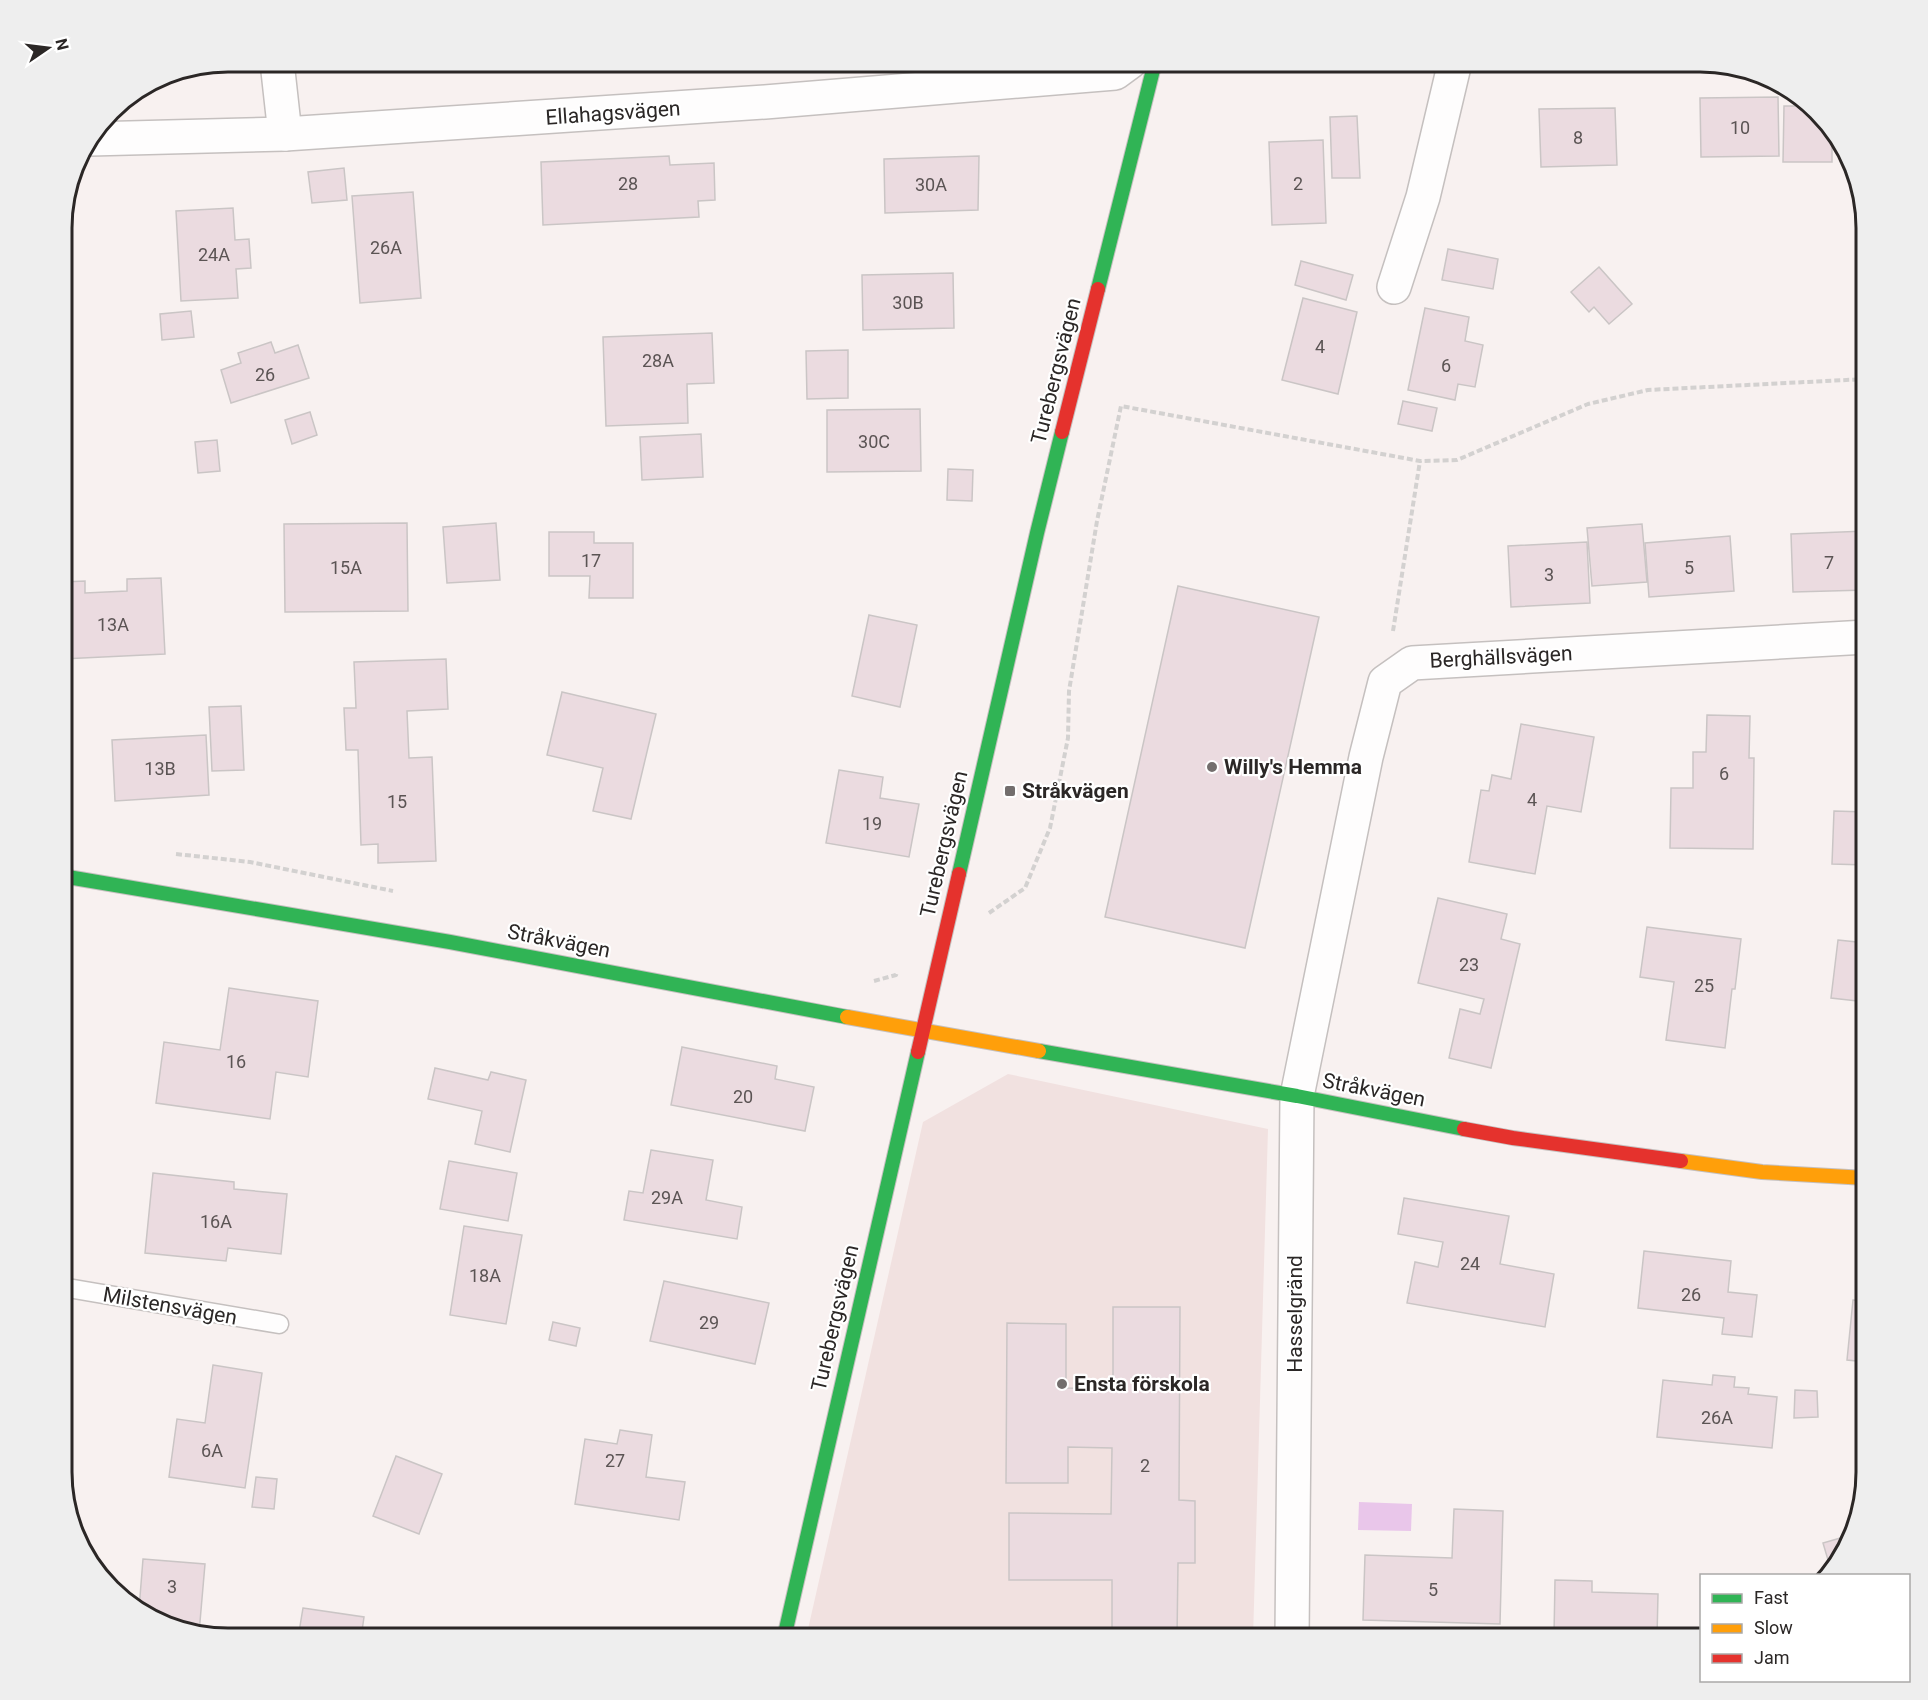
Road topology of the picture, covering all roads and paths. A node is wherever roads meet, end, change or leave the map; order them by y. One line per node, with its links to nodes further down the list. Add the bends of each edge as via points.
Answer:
1 (279, 72): 5 (street)
2 (1116, 72): 5 (street, Ellahagsvägen, via 765,102)
3 (1152, 72): 14 (street, Turebergsvägen, via 1037,533)
4 (1453, 72): 7 (street, via 1423,197)
5 (285, 134): 6 (street, Ellahagsvägen)
6 (100, 139)
7 (1394, 287)
8 (1856, 380): 9 (path, via 1648,390 1588,404 1458,460)
9 (1420, 461): 11 (path); 13 (path, via 1121,406 1097,521 1069,691 1068,738 1050,828 1025,888 989,913)
10 (1856, 638): 11 (street, Berghällsvägen, via 1412,663)
11 (1385, 682): 15 (street, Hasselgränd)
12 (72, 878): 14 (street, Stråkvägen, via 462,945)
13 (985, 924)
14 (922, 1031): 15 (street, Stråkvägen); 19 (street, Turebergsvägen)
15 (1296, 1096): 16 (street, Stråkvägen, via 1513,1138 1762,1172); 20 (street, Hasselgränd)
16 (1856, 1177)
17 (72, 1289): 18 (lane, Milstensvägen)
18 (279, 1324)
19 (786, 1628)
20 (1292, 1628)

